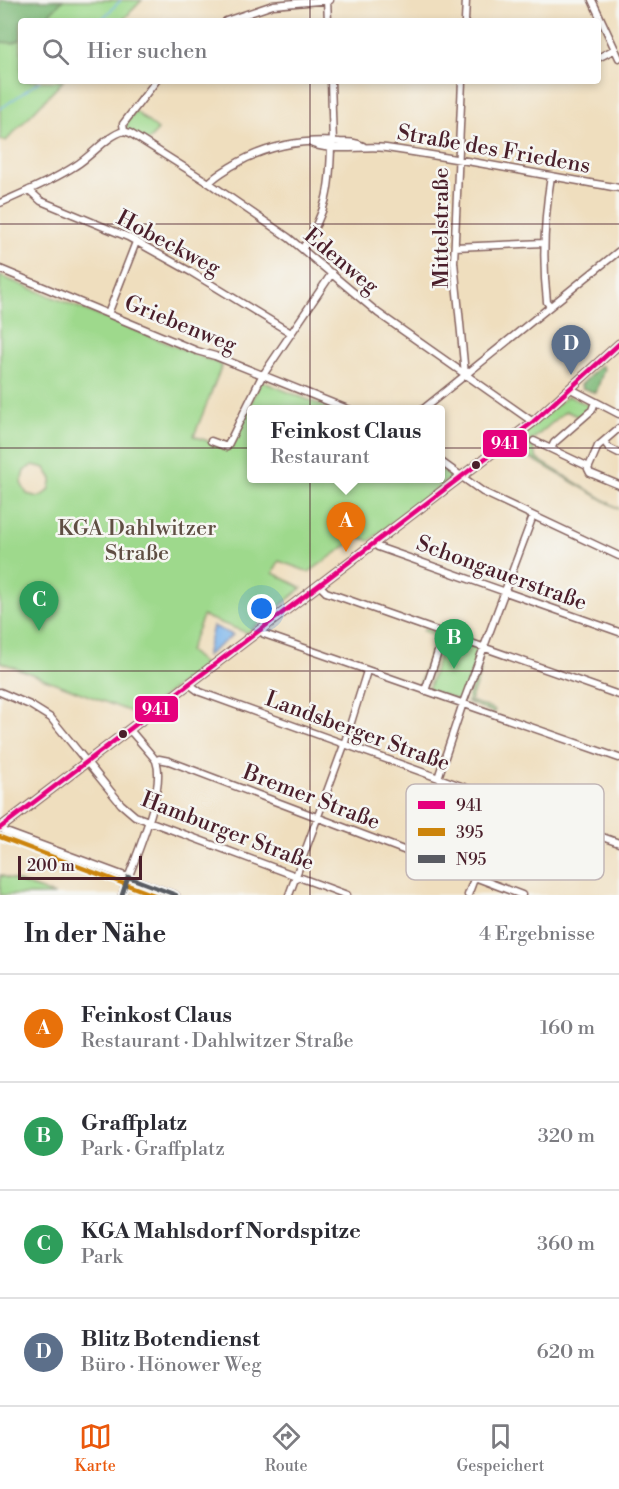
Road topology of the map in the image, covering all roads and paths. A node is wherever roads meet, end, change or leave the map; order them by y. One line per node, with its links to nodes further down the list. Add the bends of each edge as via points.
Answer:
1 (329, 0): 4 (street, via 273,5); 5 (street)
2 (466, 0): 6 (street)
3 (592, 0): 7 (street)
4 (234, 18)
5 (328, 18)
6 (465, 18)
7 (600, 18)
8 (601, 19): 9 (street)
9 (615, 49): 10 (street); 11 (street)
10 (601, 56)
11 (619, 58)
12 (154, 84): 15 (street, via 123,124)
13 (331, 84): 16 (street)
14 (462, 84): 17 (street, Mittelstraße)
15 (124, 131): 19 (street, Edenweg); 21 (street, via 113,135 70,169)
16 (332, 145): 17 (street, Straße des Friedens, via 356,143); 19 (street, Straße des Friedens, via 285,144 224,171); 26 (street, via 325,207)
17 (459, 160): 18 (street, Straße des Friedens); 25 (street, Mittelstraße)
18 (551, 176): 20 (street, Straße des Friedens); 24 (street)
19 (210, 183): 26 (street, Edenweg)
20 (619, 188)
21 (29, 190): 22 (street); 23 (street, Hobeckweg, via 41,201)
22 (0, 203)
23 (136, 242): 31 (street); 32 (street, Hobeckweg)
24 (543, 243): 25 (street); 30 (street)
25 (455, 247): 34 (street, Mittelstraße)
26 (303, 248): 29 (street, Edenweg)
27 (619, 251): 30 (street)
28 (0, 269): 31 (street, Griebenweg)
29 (332, 273): 32 (street); 34 (street, Edenweg, via 378,314)
30 (550, 306): 34 (street)
31 (108, 314): 35 (street, Griebenweg)
32 (291, 333): 35 (street)
33 (619, 344): 36 (main road)
34 (465, 374): 41 (street); 43 (street, Edenweg)
35 (263, 375): 38 (street); 40 (street, Griebenweg)
36 (572, 388): 37 (street); 42 (street); 43 (main road)
37 (596, 402): 42 (street); 48 (street)
38 (247, 405)
39 (247, 405): 45 (street, via 227,447)
40 (338, 405)
41 (428, 405)
42 (619, 412)
43 (533, 422): 52 (main road)
44 (619, 428): 47 (street)
45 (211, 441)
46 (534, 441): 48 (street)
47 (604, 441): 49 (street); 51 (street)
48 (551, 449): 51 (street)
49 (619, 453)
50 (445, 464): 52 (street)
51 (589, 467): 53 (street, via 590,473)
52 (462, 476): 54 (street, via 483,492); 55 (main road)
53 (619, 485)
54 (533, 516): 56 (street); 58 (street)
55 (374, 543): 57 (main road); 58 (street, Schongauerstraße)
56 (619, 556)
57 (318, 585): 59 (main road); 61 (street, via 326,592)
58 (505, 592): 60 (street, Schongauerstraße); 62 (street)
59 (260, 630): 63 (street); 64 (main road)
60 (619, 632)
61 (444, 634): 62 (street); 65 (street)
62 (483, 648): 67 (street); 68 (street)
63 (367, 671): 65 (street); 70 (street)
64 (189, 684): 69 (main road); 70 (street, Landsberger Straße, via 200,692)
65 (425, 691): 68 (street)
66 (0, 692): 73 (street, Hamburger Straße, via 51,718)
67 (619, 695)
68 (463, 703): 71 (street); 74 (street)
69 (129, 729): 72 (street); 73 (main road)
70 (344, 743): 74 (street, Landsberger Straße); 76 (street)
71 (619, 759)
72 (156, 760): 76 (street, Bremer Straße, via 169,761); 77 (street, via 157,794)
73 (87, 762): 77 (street, Hamburger Straße, via 121,804); 78 (main road)
74 (438, 778): 75 (street, Landsberger Straße)
75 (454, 784)
76 (316, 818): 81 (street, Bremer Straße); 82 (street)
77 (148, 821): 82 (street, Hamburger Straße); 83 (street)
78 (0, 827): 83 (street)
79 (604, 838): 80 (street, Landsberger Straße)
80 (619, 843)
81 (406, 852)
82 (296, 876): 88 (street); 89 (street, Hamburger Straße)
83 (128, 877): 86 (street); 87 (street)
84 (474, 880): 90 (street)
85 (481, 880): 91 (street, Bremer Straße)
86 (122, 895)
87 (176, 895)
88 (289, 895)
89 (347, 895)
90 (468, 895)
91 (522, 895)

